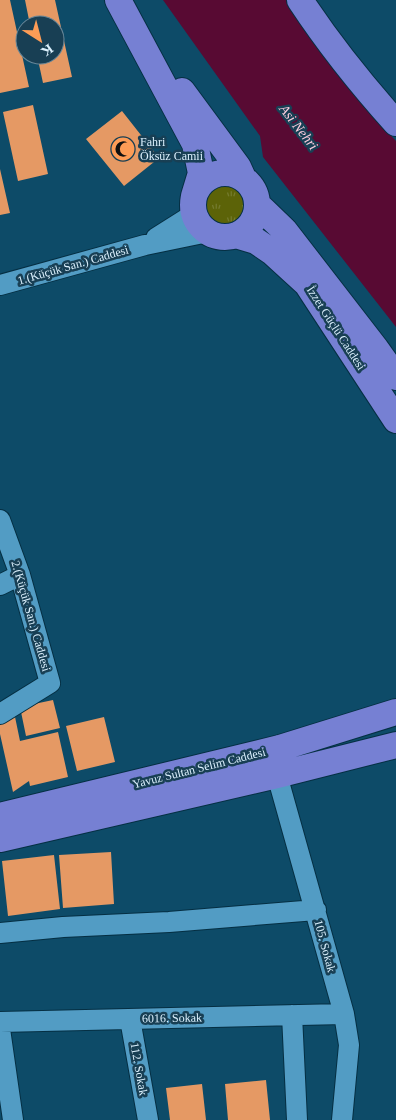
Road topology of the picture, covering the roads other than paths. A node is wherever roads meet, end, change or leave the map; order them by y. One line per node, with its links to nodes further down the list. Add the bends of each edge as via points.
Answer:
1 (300, 0): 3 (main road, via 326,40)
2 (122, 8): 4 (main road, İzzet Güçlü Caddesi); 6 (main road, İzzet Güçlü Caddesi, via 195,144 200,172)
3 (396, 124)
4 (244, 178): 5 (main road, İzzet Güçlü Caddesi, via 255,194); 6 (main road, via 225,173 206,179 199,186)
5 (257, 204): 7 (main road, via 252,223); 9 (main road, İzzet Güçlü Caddesi, via 284,230)
6 (199, 214): 7 (main road, İzzet Güçlü Caddesi, via 217,236); 8 (street, 1.(Küçük San.) Caddesi, via 145,245)
7 (236, 235): 10 (main road, İzzet Güçlü Caddesi, via 256,241 272,252 307,284)
8 (0, 285)
9 (396, 377)
10 (396, 420)
11 (0, 522): 12 (street, 2.(Küçük San.) Caddesi)
12 (20, 574): 13 (street); 15 (street, 2.(Küçük San.) Caddesi, via 50,684)
13 (0, 585)
14 (396, 712): 18 (main road, Yavuz Sultan Selim Caddesi, via 280,748)
15 (0, 714)
16 (396, 745): 17 (main road, Yavuz Sultan Selim Caddesi)
17 (277, 775): 19 (main road, Yavuz Sultan Selim Caddesi); 20 (street, 105. Sokak)
18 (0, 816)
19 (0, 839)
20 (316, 910): 21 (street); 22 (street, 105. Sokak)
21 (0, 933)
22 (344, 1014): 23 (street, 6016. Sokak); 30 (street, 105. Sokak, via 349,1045)
23 (292, 1016): 24 (street, 6016. Sokak); 29 (street)
24 (130, 1019): 25 (street, 6016. Sokak); 28 (street, 112. Sokak)
25 (0, 1022)
26 (0, 1030): 27 (street)
27 (13, 1120)
28 (148, 1120)
29 (297, 1120)
30 (342, 1120)

